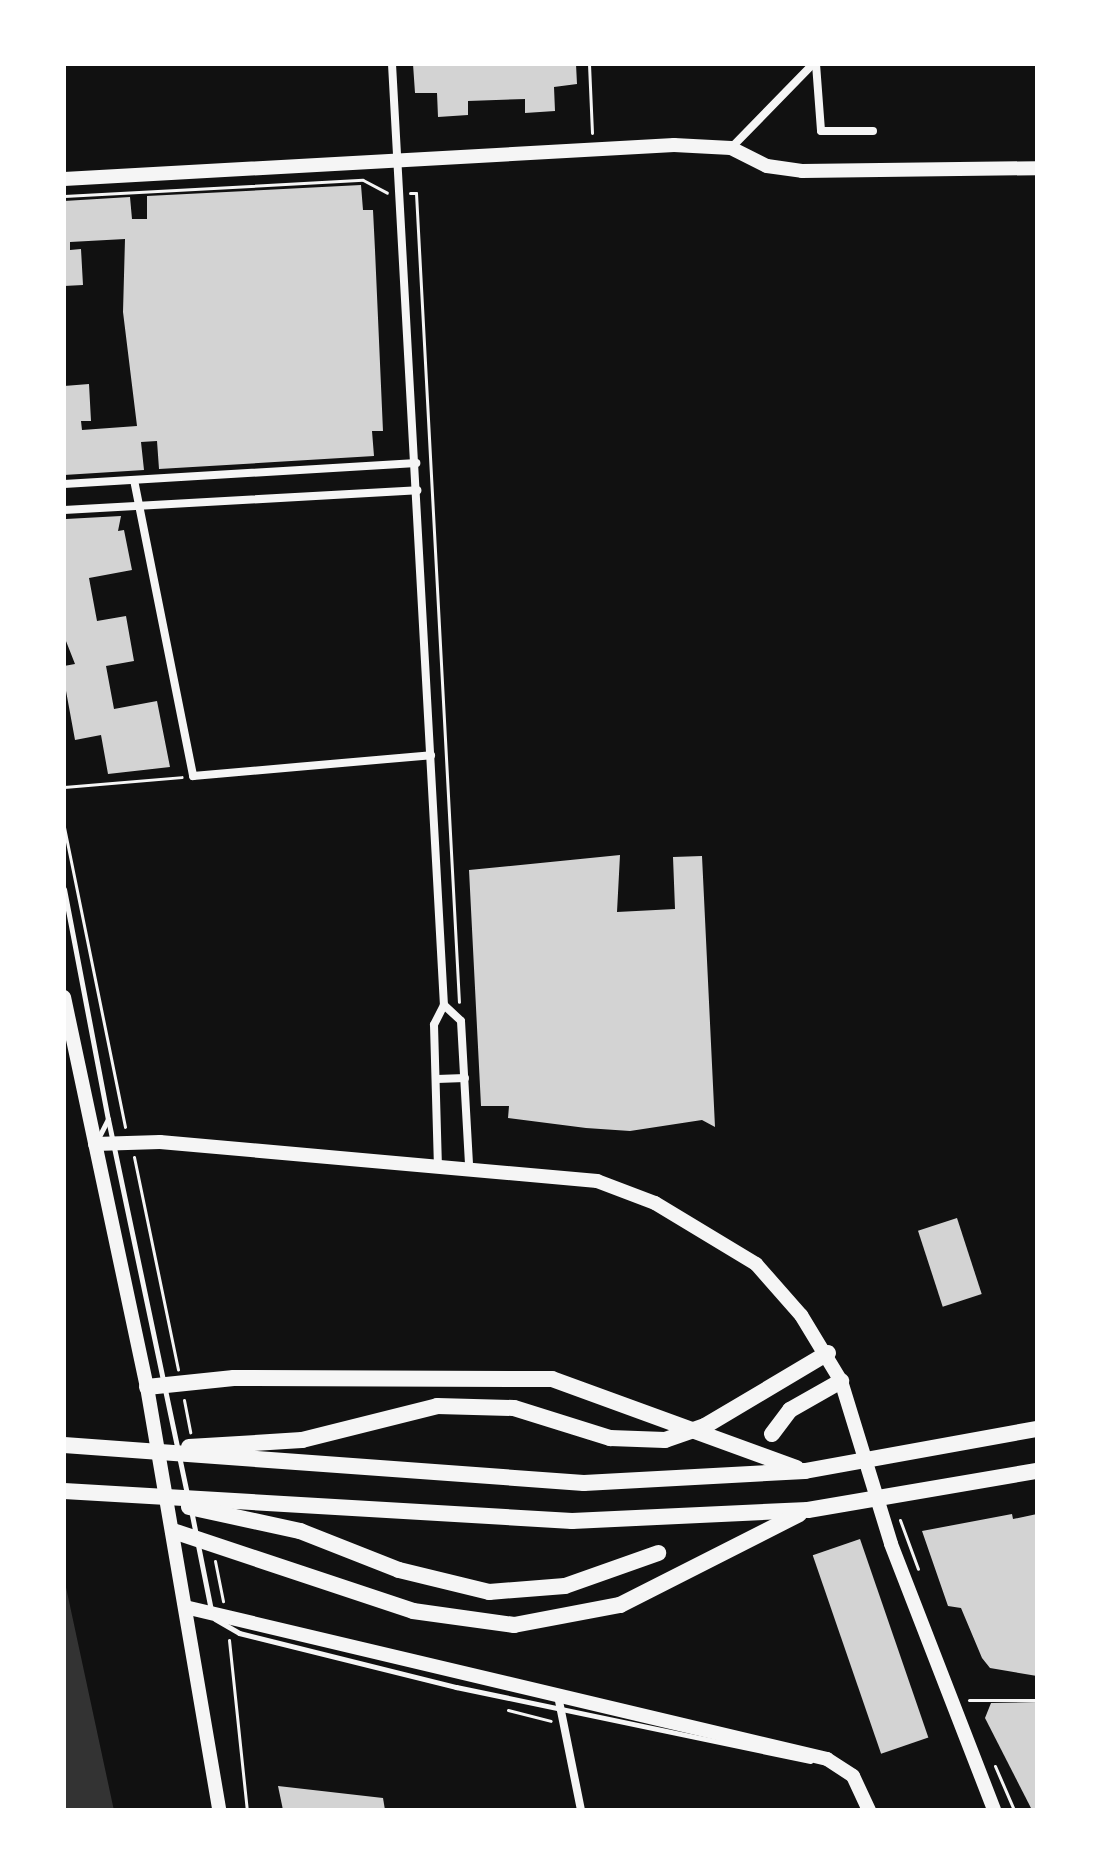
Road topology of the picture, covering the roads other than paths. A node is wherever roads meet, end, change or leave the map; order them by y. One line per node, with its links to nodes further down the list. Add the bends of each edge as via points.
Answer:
1 (392, 64): 5 (street)
2 (814, 64): 3 (street, via 821,131); 4 (street)
3 (873, 131)
4 (731, 148): 5 (main road); 6 (main road, via 767,166 802,171)
5 (400, 159): 7 (main road); 8 (street)
6 (1037, 168)
7 (64, 179)
8 (416, 463): 9 (street); 11 (street)
9 (134, 480): 10 (street); 12 (street)
10 (64, 484)
11 (417, 490): 12 (street); 14 (street)
12 (137, 506): 13 (street); 14 (street, via 193,776)
13 (64, 510)
14 (431, 755): 17 (street)
15 (64, 889): 20 (lane)
16 (64, 997): 22 (main road)
17 (444, 1005): 18 (street, via 461,1021); 19 (street, via 434,1025)
18 (465, 1078): 19 (street); 24 (street)
19 (437, 1079): 23 (street)
20 (108, 1119): 21 (lane); 22 (lane)
21 (115, 1143): 22 (main road); 23 (main road); 27 (lane)
22 (95, 1144): 28 (main road)
23 (438, 1164): 24 (main road)
24 (469, 1166): 25 (main road, via 597,1181 655,1203 756,1264)
25 (828, 1353): 26 (main road); 32 (highway, via 682,1436 632,1440 514,1408 437,1406 302,1440)
26 (841, 1381): 30 (highway, via 790,1410); 47 (main road, via 891,1544)
27 (176, 1383): 28 (highway); 33 (highway, via 363,1377 552,1379 715,1443); 39 (lane)
28 (147, 1387): 38 (main road)
29 (1037, 1429): 33 (highway)
30 (772, 1434)
31 (64, 1445): 32 (highway)
32 (128, 1450): 33 (highway, via 584,1483)
33 (805, 1471)
34 (1037, 1471): 37 (highway)
35 (64, 1491): 36 (highway)
36 (141, 1498): 37 (highway, via 572,1521); 40 (highway, via 276,1525 423,1578 489,1592 565,1586)
37 (808, 1510): 39 (highway, via 620,1605 514,1625 413,1611)
38 (173, 1531): 39 (highway); 41 (main road)
39 (196, 1540): 42 (lane)
40 (658, 1553)
41 (185, 1607): 42 (main road); 44 (main road)
42 (218, 1611): 43 (main road)
43 (559, 1703): 45 (street); 46 (main road, via 827,1759 853,1776)
44 (219, 1810)
45 (581, 1810)
46 (869, 1810)
47 (994, 1810)

